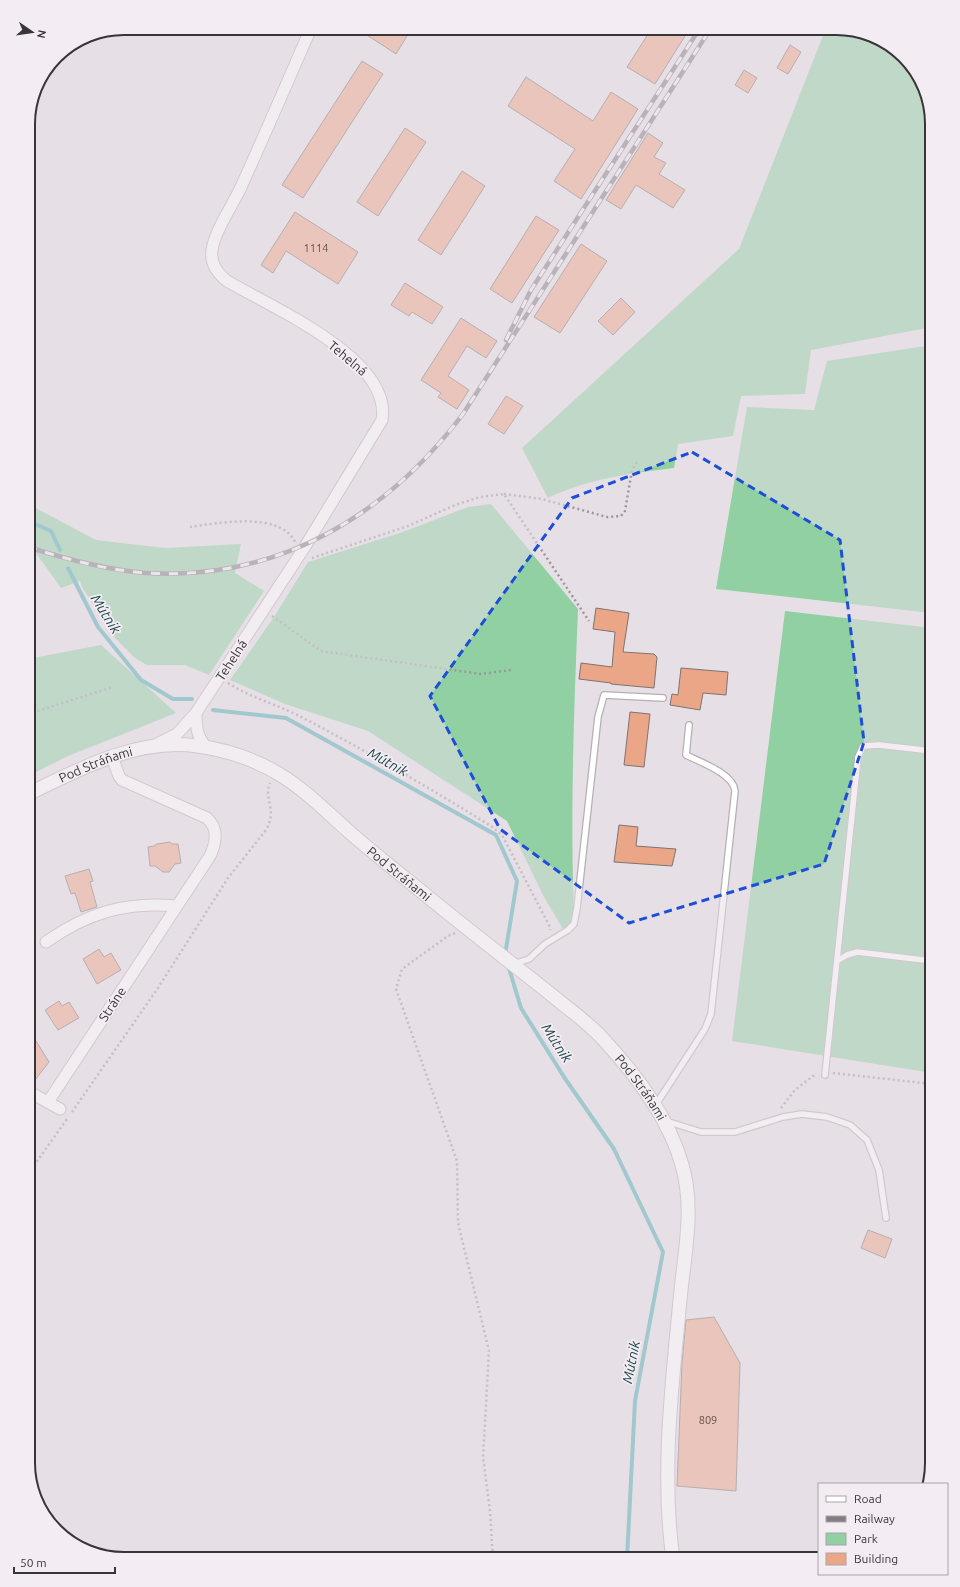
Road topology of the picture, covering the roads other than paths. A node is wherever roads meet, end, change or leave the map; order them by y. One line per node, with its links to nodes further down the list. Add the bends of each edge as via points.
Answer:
1 (308, 35): 3 (street, Tehelná, via 241,189 215,240 212,252 214,266 227,281 317,333 351,357 373,381 382,401 382,420 299,556)
2 (663, 698): 13 (lane, via 604,695 598,717 574,924 545,944 529,959)
3 (196, 713): 5 (street, Tehelná, via 177,734); 6 (street, via 196,727 200,739)
4 (689, 725): 18 (lane, via 686,755 727,777 735,791 711,1014 705,1030)
5 (152, 746): 6 (street, Pod Stráňami, via 194,745); 8 (street, Pod Stráňami)
6 (207, 748): 13 (street, Pod Stráňami, via 251,760 275,771 300,788 368,848)
7 (925, 750): 14 (lane, via 879,745 863,746 858,757)
8 (112, 757): 9 (street, Pod Stráňami); 10 (street, Stráne, via 122,780 197,812 212,822 216,838 213,850)
9 (35, 791)
10 (176, 906): 11 (street, via 145,905 95,915 78,921); 17 (street, Stráne)
11 (46, 942)
12 (925, 960): 14 (lane, via 857,952)
13 (510, 961): 18 (street, Pod Stráňami, via 596,1032 625,1064)
14 (837, 961): 15 (lane)
15 (825, 1075)
16 (35, 1095): 17 (street)
17 (48, 1102): 19 (street)
18 (655, 1107): 20 (street, Pod Stráňami)
19 (60, 1109)
20 (664, 1120): 21 (lane, via 701,1132 735,1132 802,1114 827,1117 850,1125 867,1140 876,1164); 22 (street, Pod Stráňami, via 685,1175 688,1202 669,1458 669,1523)
21 (886, 1218)
22 (672, 1552)

